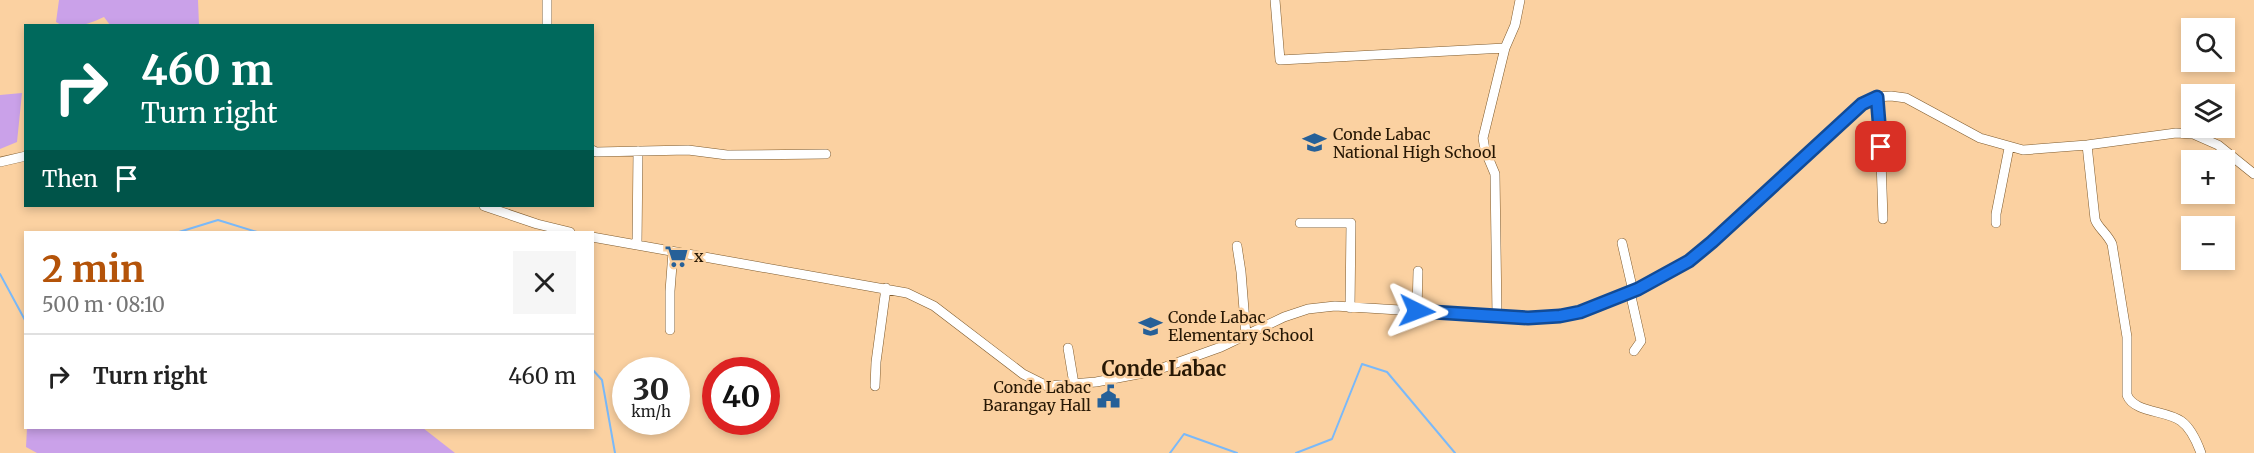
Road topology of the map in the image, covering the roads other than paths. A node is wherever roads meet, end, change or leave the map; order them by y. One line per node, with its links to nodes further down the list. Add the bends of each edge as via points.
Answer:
1 (547, 0): 4 (street)
2 (1275, 0): 5 (street, via 1280,60)
3 (1520, 0): 5 (street)
4 (548, 24)
5 (1505, 48): 32 (street, via 1483,138 1495,174)
6 (1877, 97): 8 (street, via 1905,98 1970,134); 16 (street); 29 (street, via 1862,104 1689,261)
7 (2086, 145): 8 (street); 14 (street, via 2193,134 2218,145); 39 (street, via 2096,225 2105,231 2112,244 2127,337 2129,402 2182,421)
8 (2009, 148): 18 (street)
9 (594, 151): 10 (street)
10 (638, 151): 11 (street); 24 (street)
11 (826, 154)
12 (24, 156): 13 (street)
13 (0, 162)
14 (2254, 174)
15 (487, 207): 19 (street)
16 (1882, 219)
17 (1300, 223): 30 (street, via 1351,223)
18 (1996, 223)
19 (537, 224): 20 (street); 21 (street)
20 (532, 231)
21 (566, 231)
22 (594, 237): 24 (street)
23 (1622, 243): 29 (street)
24 (637, 245): 26 (street)
25 (1237, 246): 34 (street)
26 (673, 252): 28 (street); 33 (street)
27 (1418, 271): 31 (street)
28 (885, 288): 37 (street, via 907,292 934,306 1034,381 1047,386); 38 (street)
29 (1632, 292): 32 (street, via 1560,316); 36 (street, via 1641,341)
30 (1350, 308): 31 (street); 34 (street, via 1308,309)
31 (1417, 311): 32 (street)
32 (1497, 315)
33 (670, 330)
34 (1246, 335): 37 (street, via 1154,371)
35 (1068, 348): 37 (street)
36 (1634, 351)
37 (1074, 384)
38 (875, 386)
39 (2201, 453)

